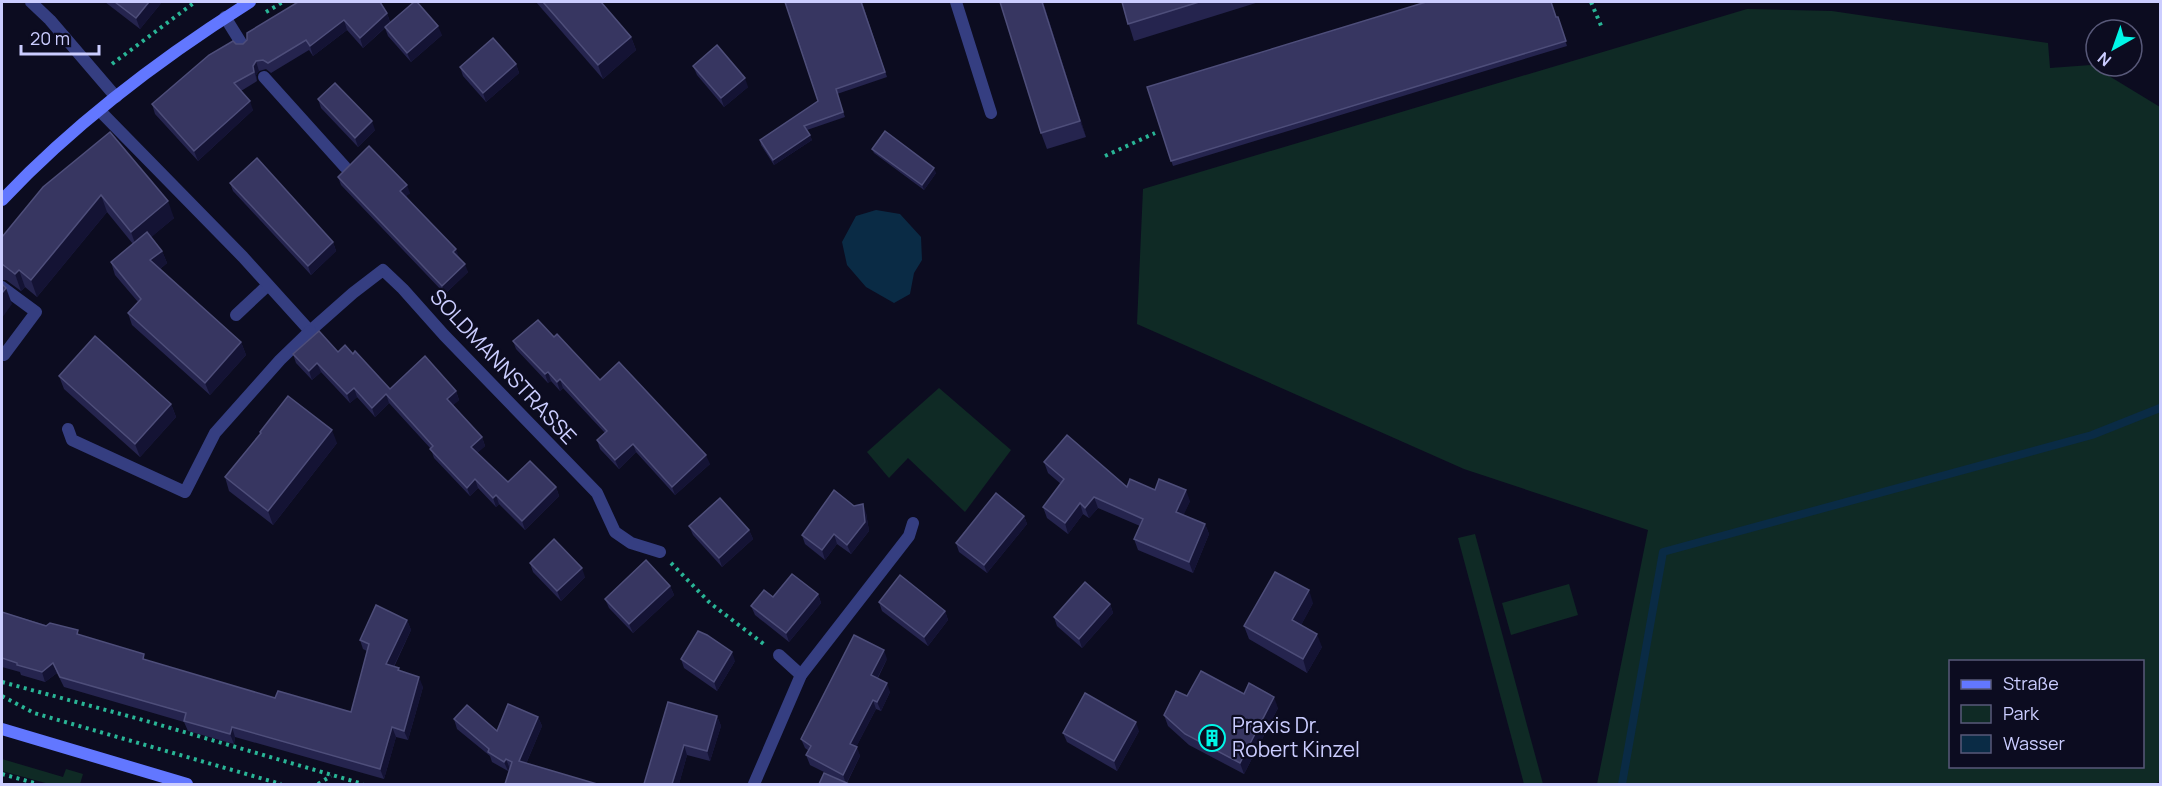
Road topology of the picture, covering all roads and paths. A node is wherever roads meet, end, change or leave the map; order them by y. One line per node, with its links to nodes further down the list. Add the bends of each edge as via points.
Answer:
1 (31, 2): 10 (street)
2 (195, 2): 10 (path, via 114,62)
3 (250, 2): 6 (main road)
4 (956, 2): 13 (street)
5 (1591, 2): 7 (path)
6 (225, 17): 8 (street); 11 (main road)
7 (1602, 28)
8 (243, 46)
9 (264, 77): 16 (street)
10 (102, 81): 11 (street)
11 (116, 97): 12 (main road)
12 (100, 111): 17 (main road); 18 (street)
13 (992, 113)
14 (1155, 133): 15 (path)
15 (1105, 156)
16 (345, 167)
17 (2, 200)
18 (268, 285): 20 (street); 21 (street)
19 (2, 287): 22 (street, via 36,312)
20 (236, 315)
21 (310, 331): 23 (street, SOLDMANNSTRASSE, via 215,433 186,492 72,440); 25 (street, SOLDMANNSTRASSE, via 383,270 597,493 615,532 630,543)
22 (4, 355)
23 (68, 429)
24 (913, 523): 27 (street, via 909,536)
25 (660, 552): 26 (path, via 710,603)
26 (779, 656): 27 (street)
27 (801, 675): 38 (street)
28 (2, 682): 32 (path)
29 (2, 696): 35 (path, via 34,713)
30 (2, 729): 34 (main road)
31 (2, 774): 33 (path)
32 (331, 776): 36 (path); 37 (path)
33 (37, 784)
34 (187, 784)
35 (281, 784)
36 (318, 784)
37 (363, 784)
38 (754, 784)

